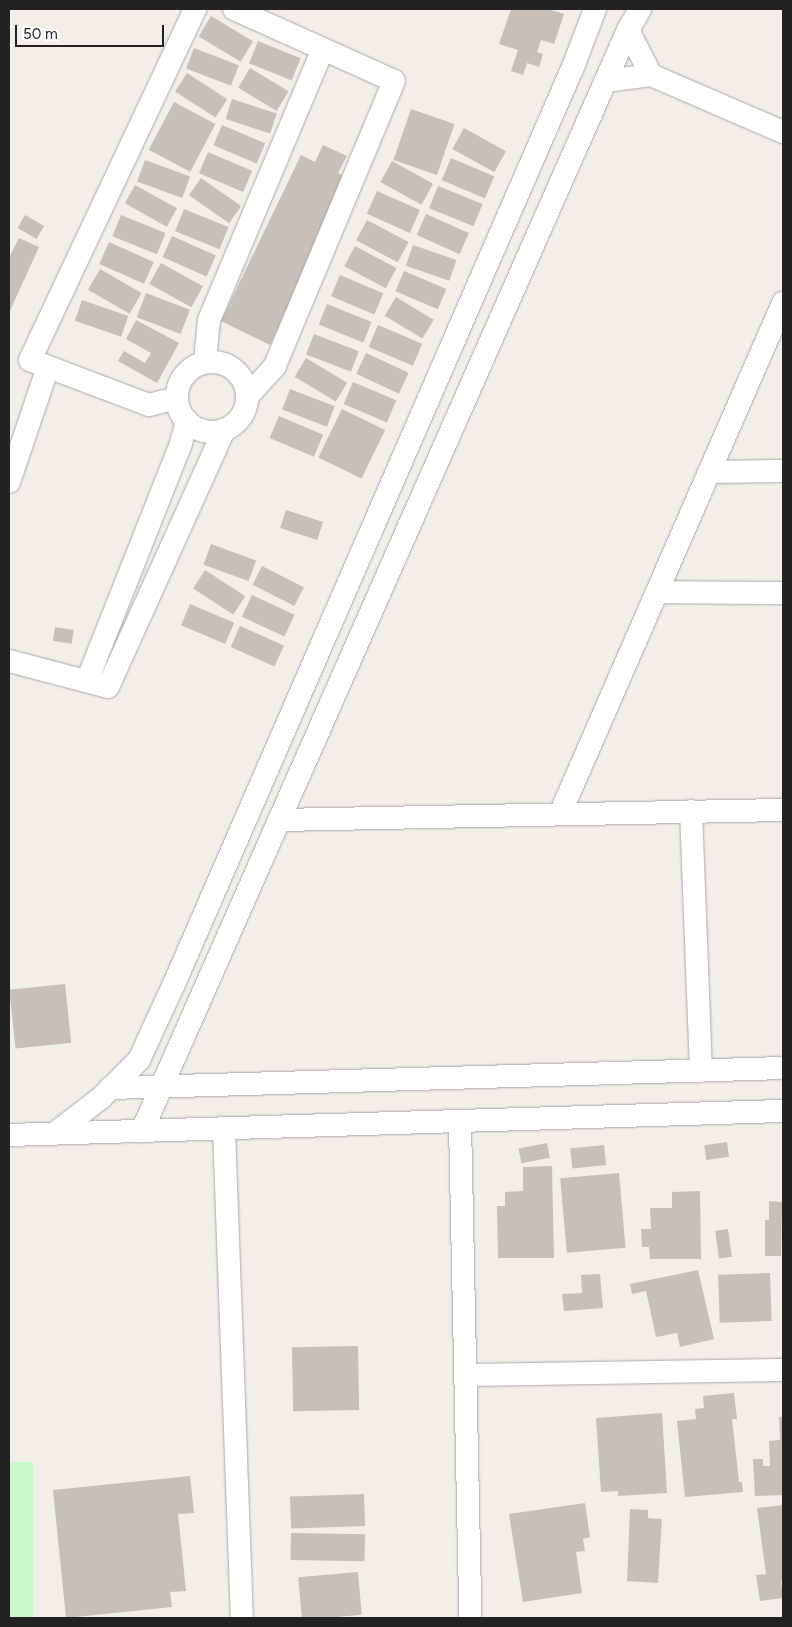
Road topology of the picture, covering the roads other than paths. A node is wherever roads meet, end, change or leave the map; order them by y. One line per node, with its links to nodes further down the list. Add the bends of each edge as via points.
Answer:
1 (195, 9): 13 (street, via 30,360)
2 (234, 9): 6 (street)
3 (595, 9): 32 (street, via 570,76 174,984 139,1060)
4 (640, 9): 5 (street)
5 (628, 30): 7 (street); 8 (street)
6 (323, 49): 12 (street, via 209,320); 14 (street, via 394,81 275,366)
7 (651, 75): 8 (street); 9 (street)
8 (606, 81): 28 (street)
9 (783, 132)
10 (783, 303): 11 (street)
11 (778, 326): 19 (street)
12 (205, 361): 14 (street, via 225,363 234,369 242,376); 15 (street, via 184,375)
13 (48, 367): 15 (street, via 149,405); 20 (street)
14 (248, 396): 17 (street, via 241,417)
15 (177, 398): 16 (street, via 178,407)
16 (187, 422): 17 (street, via 204,431); 24 (street)
17 (224, 430): 24 (street, via 108,687)
18 (783, 471): 19 (street)
19 (709, 472): 21 (street)
20 (9, 482)
21 (657, 592): 22 (street); 27 (street)
22 (783, 593)
23 (9, 660): 24 (street)
24 (86, 681)
25 (783, 810): 26 (street)
26 (691, 812): 27 (street); 30 (street)
27 (560, 814): 28 (street)
28 (279, 820): 31 (street)
29 (783, 1068): 30 (street)
30 (702, 1070): 31 (street)
31 (161, 1087): 32 (street); 36 (street)
32 (110, 1088): 37 (street)
33 (783, 1111): 34 (street)
34 (460, 1122): 35 (street); 40 (street)
35 (224, 1130): 36 (street); 41 (street)
36 (142, 1132): 37 (street)
37 (54, 1134): 38 (street)
38 (9, 1135)
39 (783, 1370): 40 (street)
40 (465, 1375): 42 (street)
41 (242, 1618)
42 (470, 1618)

